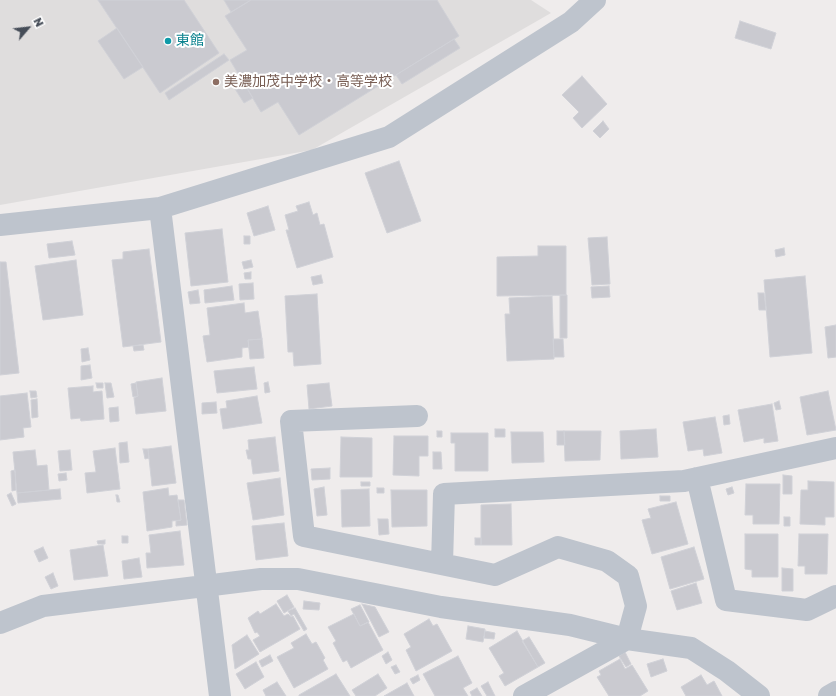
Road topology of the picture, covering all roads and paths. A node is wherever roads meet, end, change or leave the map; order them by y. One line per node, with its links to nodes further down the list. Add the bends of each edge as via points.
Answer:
1 (595, 0): 2 (street, via 571,22 389,137)
2 (160, 208): 3 (street); 8 (street)
3 (0, 225)
4 (417, 416): 7 (street, via 291,421 304,536)
5 (836, 448): 6 (street)
6 (697, 478): 7 (street, via 684,481 444,494); 9 (street, via 726,600 806,610)
7 (442, 564): 11 (street, via 495,575 558,547 607,561 628,576 636,606)
8 (206, 585): 10 (street, via 43,606); 11 (street, via 261,579 298,579 441,607 570,625); 13 (street)
9 (836, 596)
10 (0, 623)
11 (628, 639): 14 (street); 15 (street, via 691,648 727,671)
12 (836, 692): 16 (street)
13 (220, 696)
14 (524, 696)
15 (758, 696)
16 (829, 696)

